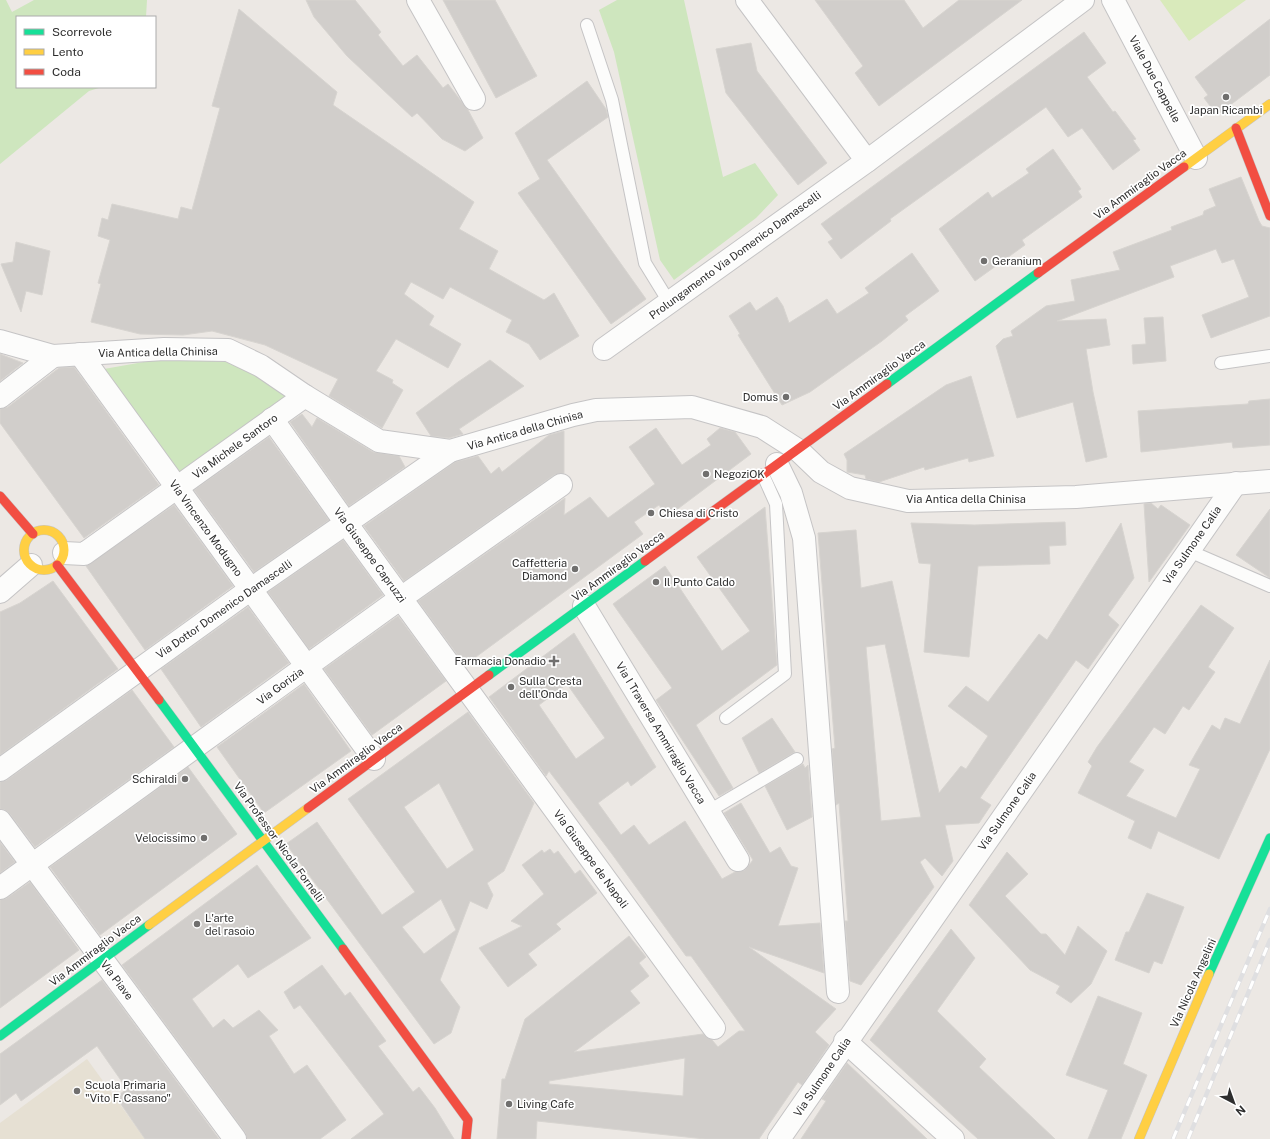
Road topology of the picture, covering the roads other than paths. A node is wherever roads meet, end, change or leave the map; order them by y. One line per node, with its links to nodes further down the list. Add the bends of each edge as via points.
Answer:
1 (418, 0): 6 (street)
2 (747, 0): 10 (street)
3 (1083, 0): 10 (street, Prolungamento Via Domenico Damascelli)
4 (1113, 0): 9 (street, Viale Due Cappelle)
5 (587, 25): 12 (lane, via 612,100 645,263)
6 (474, 99)
7 (1270, 104): 8 (street, Via Ammiraglio Vacca)
8 (1236, 128): 9 (street, Via Ammiraglio Vacca); 11 (street)
9 (1196, 158): 22 (street, Via Ammiraglio Vacca)
10 (867, 161): 12 (street, Prolungamento Via Domenico Damascelli)
11 (1270, 216)
12 (669, 302): 14 (street, Prolungamento Via Domenico Damascelli)
13 (0, 341): 16 (street, Via Antica della Chinisa)
14 (604, 349)
15 (80, 354): 16 (street, Via Antica della Chinisa); 19 (street, Via Antica della Chinisa, via 164,349 228,350 261,366); 28 (street, Via Vincenzo Modugno)
16 (53, 356): 20 (street)
17 (1270, 356): 18 (lane)
18 (1221, 363)
19 (305, 396): 21 (street, Via Michele Santoro); 23 (street, Via Antica della Chinisa, via 379,441)
20 (0, 397)
21 (272, 419): 28 (street, Via Michele Santoro); 30 (street, Via Giuseppe Capruzzi)
22 (798, 450): 23 (street, Via Antica della Chinisa, via 762,427 692,407 596,410); 24 (street, Via Ammiraglio Vacca); 26 (street, Via Antica della Chinisa, via 821,472 850,488 908,501 1076,497)
23 (450, 451): 30 (street, Via Dottor Domenico Damascelli)
24 (770, 470): 39 (street, Via Ammiraglio Vacca); 43 (lane, via 776,504 785,674); 56 (street, via 791,493 804,538)
25 (1270, 481): 26 (street, Via Antica della Chinisa)
26 (1236, 483): 32 (street, Via Sulmone Calia)
27 (561, 484): 38 (street, Via Gorizia)
28 (176, 488): 33 (street, Via Michele Santoro, via 84,554); 36 (street, Via Vincenzo Modugno)
29 (0, 496): 31 (street)
30 (346, 523): 36 (street, Via Dottor Domenico Damascelli); 38 (street, Via Giuseppe Capruzzi)
31 (33, 534): 33 (street, via 44,530 55,534 62,542); 34 (street, via 25,549 25,555)
32 (1189, 551): 35 (lane); 59 (street, Via Sulmone Calia)
33 (60, 560): 34 (street, via 52,569 41,570); 41 (street, Via Professor Nicola Fornelli)
34 (31, 565): 37 (street)
35 (1270, 586)
36 (251, 589): 40 (street, Via Vincenzo Modugno); 41 (street, Via Dottor Domenico Damascelli)
37 (0, 592)
38 (401, 598): 40 (street, Via Gorizia); 42 (street, Via Giuseppe Capruzzi)
39 (584, 606): 42 (street, Via Ammiraglio Vacca); 48 (street, Via I Traversa Ammiraglio Vacca)
40 (306, 667): 44 (street, Via Gorizia); 45 (street, Via Vincenzo Modugno)
41 (137, 670): 44 (street, Via Professor Nicola Fornelli); 47 (street, Via Dottor Domenico Damascelli)
42 (469, 690): 45 (street, Via Ammiraglio Vacca); 57 (street, Via Giuseppe de Napoli)
43 (726, 718)
44 (194, 747): 51 (street, Via Professor Nicola Fornelli); 53 (street, Via Gorizia)
45 (374, 759): 51 (street, Via Ammiraglio Vacca)
46 (797, 759): 48 (lane)
47 (0, 770)
48 (709, 811): 52 (street, Via I Traversa Ammiraglio Vacca)
49 (0, 821): 53 (street, Via Piave)
50 (1270, 838): 64 (street, Via Nicola Angelini)
51 (264, 840): 55 (street, Via Ammiraglio Vacca); 61 (street, Via Professor Nicola Fornelli, via 468,1120)
52 (738, 860)
53 (32, 865): 54 (street, Via Gorizia); 55 (street, Via Piave)
54 (0, 888)
55 (101, 959): 58 (street, Via Ammiraglio Vacca); 60 (street, Via Piave)
56 (838, 992)
57 (714, 1028)
58 (0, 1036)
59 (846, 1042): 62 (street, Via Sulmone Calia); 63 (street)
60 (235, 1139)
61 (466, 1139)
62 (779, 1139)
63 (953, 1139)
64 (1139, 1139)

